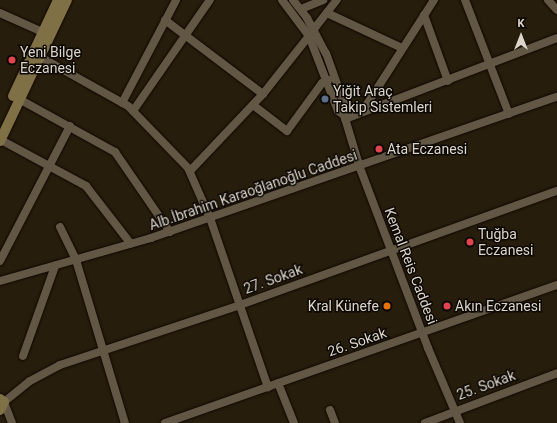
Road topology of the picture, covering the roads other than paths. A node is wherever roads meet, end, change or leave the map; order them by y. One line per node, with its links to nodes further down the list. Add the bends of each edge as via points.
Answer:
1 (58, 0): 19 (street)
2 (67, 0): 19 (street)
3 (176, 0): 17 (street)
4 (210, 0): 20 (street)
5 (282, 0): 21 (street, Kemal Reis Caddesi)
6 (293, 0): 12 (street, Kemal Reis Caddesi)
7 (323, 0): 12 (street)
8 (337, 0): 14 (street)
9 (434, 0): 16 (street)
10 (465, 0): 25 (street)
11 (548, 0): 13 (street)
12 (301, 9): 18 (street, Kemal Reis Caddesi)
13 (557, 10)
14 (327, 13): 18 (street); 23 (street)
15 (0, 14): 19 (street)
16 (424, 15): 23 (street); 27 (street)
17 (165, 20): 20 (street); 31 (street)
18 (314, 29): 36 (street, Kemal Reis Caddesi, via 335,77 346,109)
19 (45, 33): 24 (street)
20 (186, 33): 28 (street); 33 (street)
21 (308, 36): 26 (street, Kemal Reis Caddesi); 28 (street)
22 (557, 38): 25 (street)
23 (402, 48): 34 (street)
24 (36, 55): 30 (street); 31 (street); 38 (street)
25 (490, 63): 27 (street); 35 (street)
26 (328, 80): 32 (street, via 322,83 287,131); 36 (street, Kemal Reis Caddesi, via 338,111)
27 (448, 81): 34 (street)
28 (263, 94): 32 (street)
29 (557, 98): 35 (street, Alb.İbrahim Karaoğlanoğlu Caddesi)
30 (19, 99): 37 (street); 39 (street)
31 (122, 103): 33 (street)
32 (254, 106): 42 (street)
33 (133, 111): 42 (street)
34 (362, 112): 36 (street)
35 (509, 114): 41 (street, Alb.İbrahim Karaoğlanoğlu Caddesi)
36 (345, 117): 41 (street, Kemal Reis Caddesi)
37 (70, 126): 40 (street); 46 (street, via 115,152)
38 (0, 127)
39 (0, 140): 40 (street)
40 (49, 166): 47 (street, via 86,186); 50 (street)
41 (360, 168): 44 (street, Alb.İbrahim Karaoğlanoğlu Caddesi); 48 (street, Kemal Reis Caddesi)
42 (190, 171): 44 (street)
43 (557, 191): 48 (street, 27. Sokak)
44 (210, 218): 46 (street, Alb.İbrahim Karaoğlanoğlu Caddesi); 54 (street)
45 (60, 227): 49 (street)
46 (170, 232): 47 (street, Alb.İbrahim Karaoğlanoğlu Caddesi)
47 (131, 244): 49 (street, Alb.İbrahim Karaoğlanoğlu Caddesi)
48 (391, 252): 54 (street, 27. Sokak); 55 (street, Kemal Reis Caddesi)
49 (76, 260): 51 (street, Alb.İbrahim Karaoğlanoğlu Caddesi); 56 (street)
50 (0, 261)
51 (55, 266): 52 (street, Alb.İbrahim Karaoğlanoğlu Caddesi); 57 (street)
52 (0, 281)
53 (557, 285): 55 (street, 26. Sokak)
54 (240, 305): 56 (street, 27. Sokak); 60 (street)
55 (422, 333): 59 (street, 26. Sokak); 63 (street, Kemal Reis Caddesi)
56 (102, 348): 61 (street, 27. Sokak, via 30,381); 65 (street)
57 (23, 356)
58 (557, 373): 63 (street, 25. Sokak)
59 (278, 384): 60 (street, 26. Sokak); 67 (street)
60 (268, 387): 66 (street, 26. Sokak)
61 (1, 403): 64 (street)
62 (330, 410): 68 (street)
63 (455, 411): 69 (street, 25. Sokak); 70 (street, Kemal Reis Caddesi)
64 (12, 423)
65 (125, 423)
66 (164, 423)
67 (294, 423)
68 (335, 423)
69 (425, 423)
70 (460, 423)

